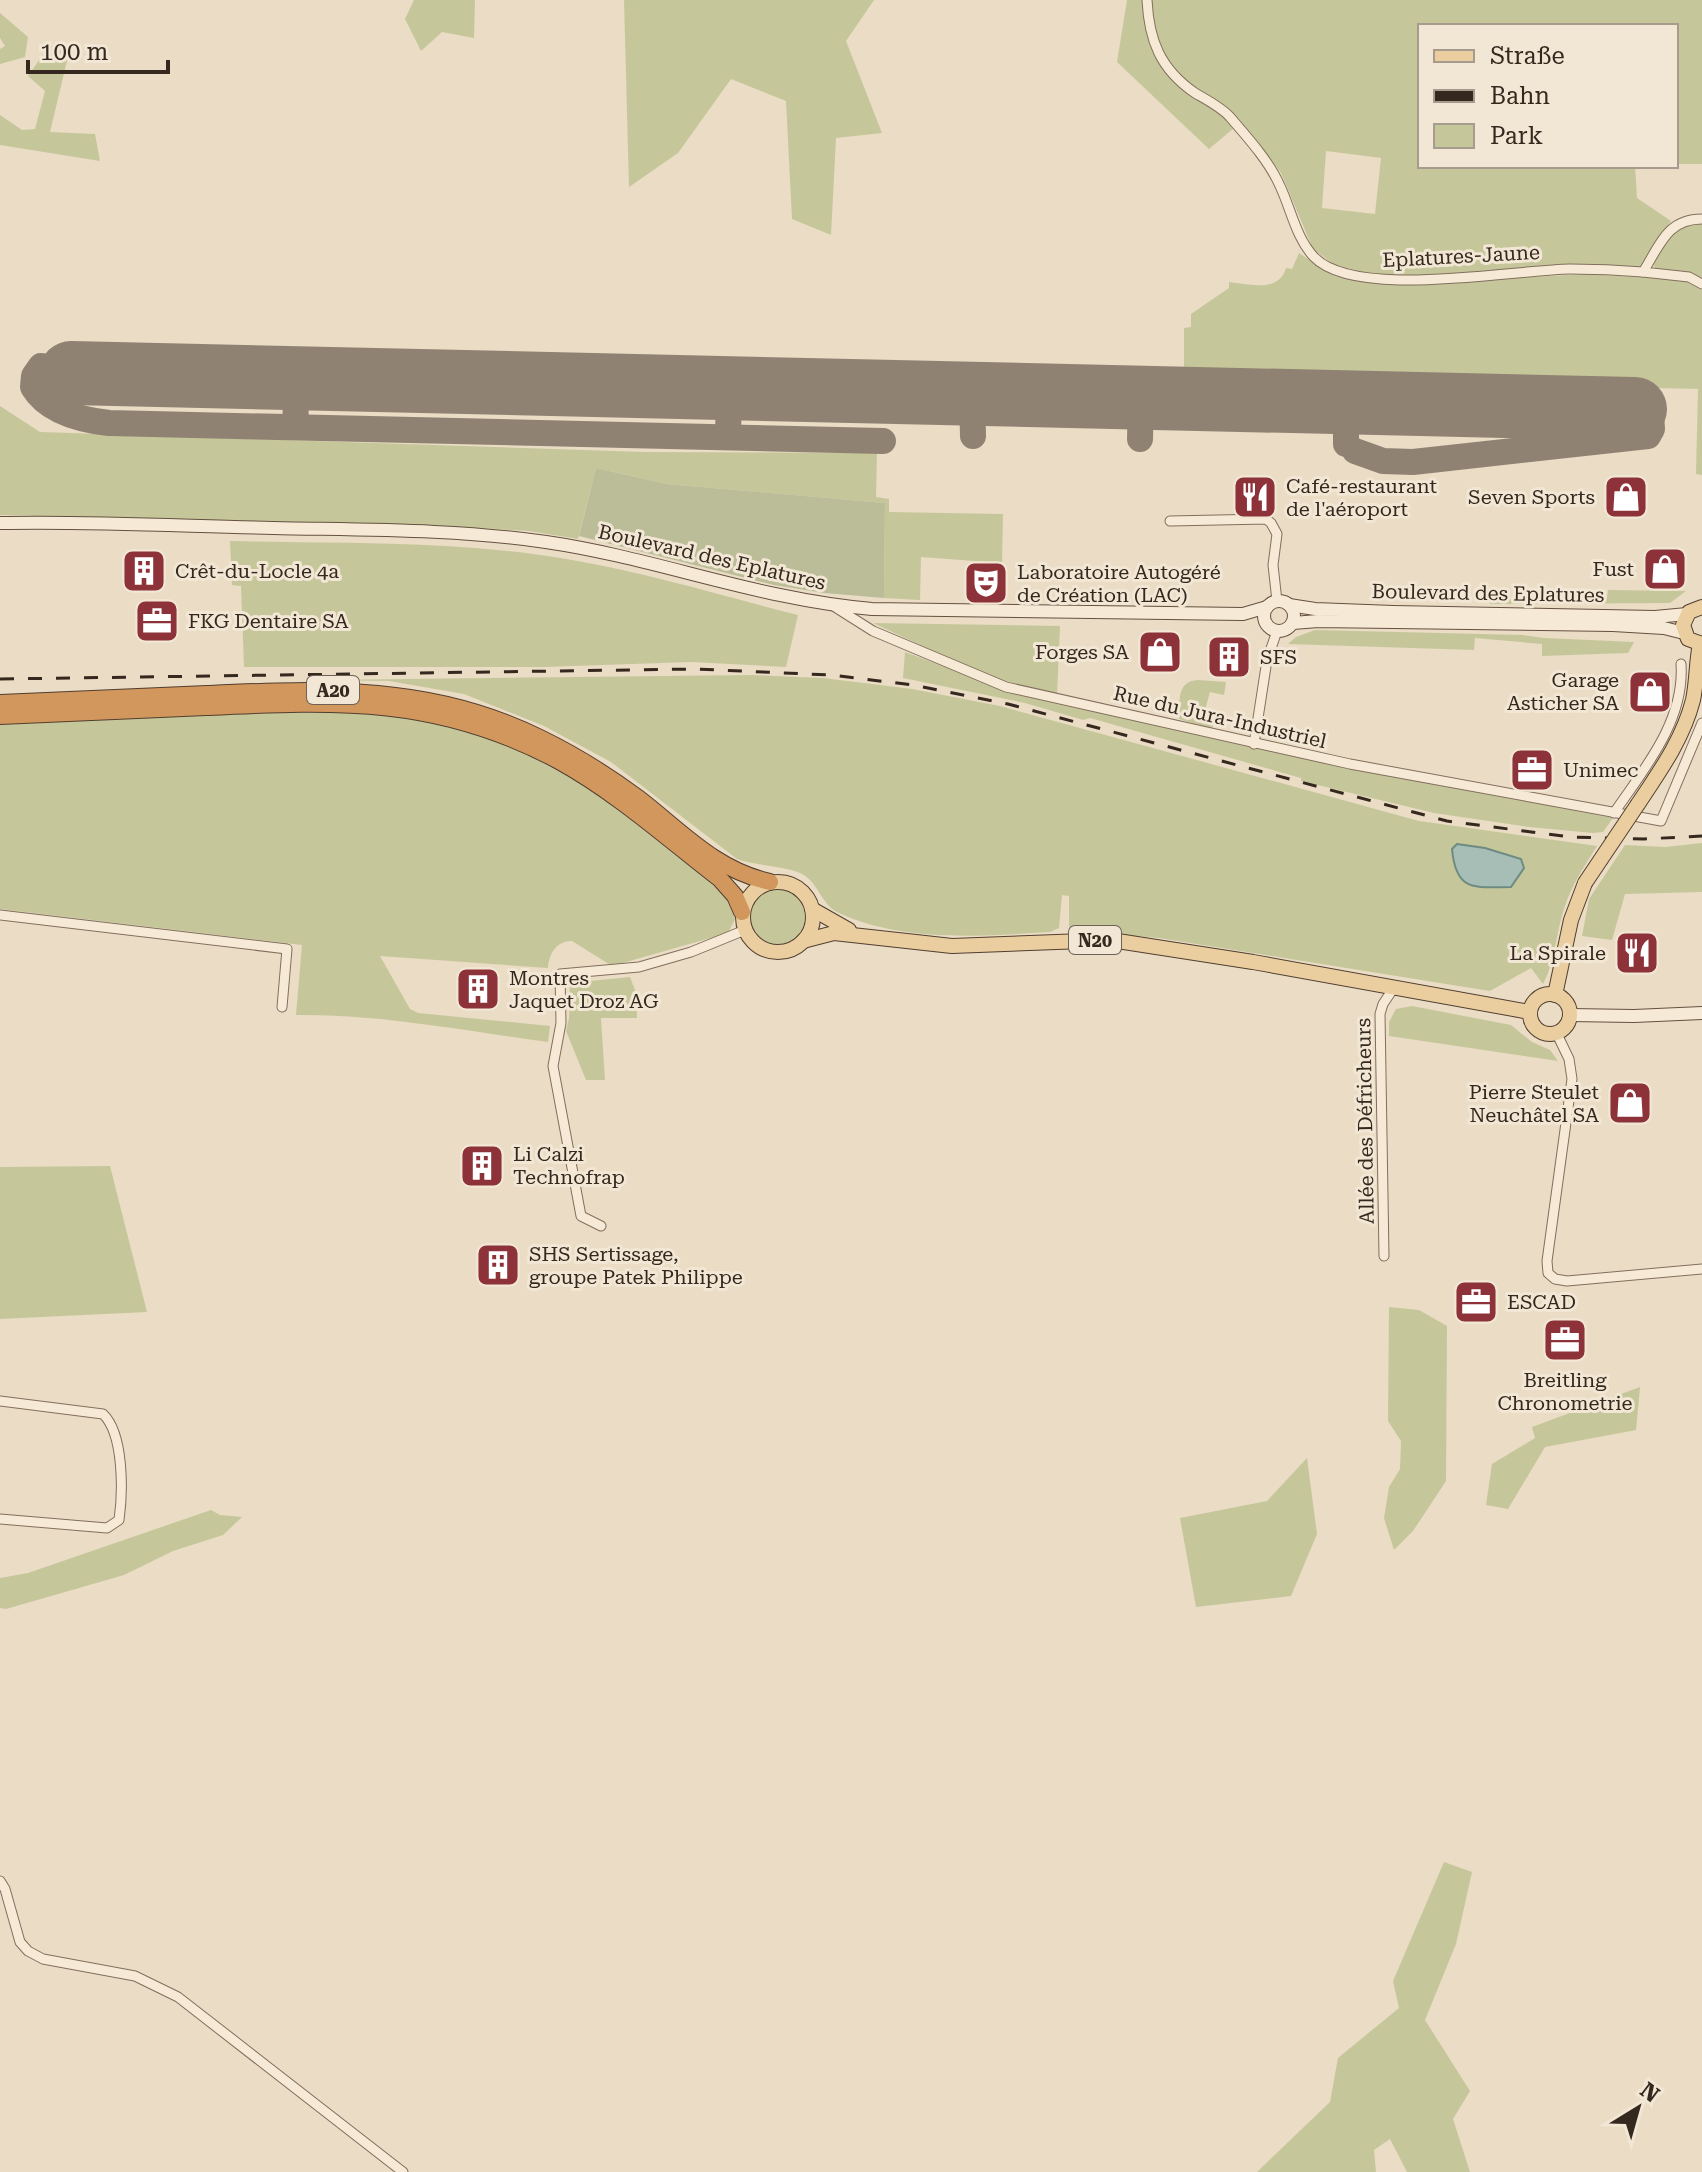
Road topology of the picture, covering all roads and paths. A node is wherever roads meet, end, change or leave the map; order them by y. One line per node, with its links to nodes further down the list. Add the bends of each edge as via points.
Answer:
1 (1147, 0): 3 (street, Eplatures-Jaune, via 1148,27 1158,52 1180,81 1229,116 1264,159 1307,248 1327,267 1397,280 1570,269)
2 (1702, 219): 3 (street, via 1688,219 1671,229)
3 (1643, 272): 4 (street, Eplatures-Jaune, via 1689,277)
4 (1702, 284)
5 (1170, 521): 7 (street, via 1266,519 1277,534 1273,565)
6 (0, 523): 8 (main road, Boulevard des Eplatures, via 458,534 548,542)
7 (1278, 604): 10 (main road, Boulevard des Eplatures); 11 (main road, Boulevard des Eplatures, via 1393,612); 12 (main road, via 1294,611); 13 (main road, via 1264,615)
8 (834, 606): 10 (main road, Boulevard des Eplatures); 20 (street, Rue du Jura-Industriel, via 873,631 1006,687)
9 (1702, 607): 11 (main road)
10 (1243, 614): 13 (main road, Boulevard des Eplatures)
11 (1687, 614): 14 (main road)
12 (1293, 623): 13 (main road, via 1284,630); 14 (main road, Boulevard des Eplatures, via 1613,625)
13 (1271, 627): 20 (street)
14 (1684, 633): 15 (main road)
15 (1701, 644): 30 (main road, bridge, via 1682,732 1585,883)
16 (1681, 664): 21 (street, via 1680,692 1664,737)
17 (0, 703): 22 (highway, A20, via 306,690 372,692 435,702 492,718 563,749 614,780 728,868)
18 (0, 716): 24 (highway, A20, via 338,702 462,721 529,746 605,790 720,879)
19 (1702, 723): 21 (street, Rue du Jura-Industriel, via 1661,821)
20 (1254, 744): 21 (street, Rue du Jura-Industriel)
21 (1614, 813)
22 (770, 882): 23 (main road, N20, via 793,884); 24 (main road, via 748,896)
23 (812, 909): 27 (main road, N20); 28 (main road, via 812,926)
24 (742, 912): 26 (main road)
25 (0, 915): 31 (street, via 287,949)
26 (745, 930): 28 (main road, N20, via 755,944 771,952 789,951); 36 (street, via 661,962 560,974 561,1023 553,1066 581,1216)
27 (856, 934): 28 (main road, N20); 29 (main road, N20, via 952,946 1120,941)
28 (803, 941)
29 (1393, 989): 32 (main road, N20); 37 (street, Allée des Défricheurs, via 1381,1007 1380,1031)
30 (1555, 995): 32 (main road, via 1538,997); 34 (main road, via 1566,1002)
31 (282, 1007)
32 (1530, 1012): 35 (main road, N20, via 1540,1031)
33 (1702, 1013): 34 (main road)
34 (1570, 1015): 35 (main road)
35 (1556, 1032): 38 (street, via 1572,1079 1548,1273 1567,1281)
36 (601, 1226)
37 (1384, 1256)
38 (1702, 1269)
39 (0, 1401): 40 (street, via 103,1414 123,1476 119,1520 107,1528)
40 (0, 1519)
41 (0, 1881): 42 (street, via 20,1942 28,1951 43,1959 135,1976 178,1997)
42 (403, 2172)

